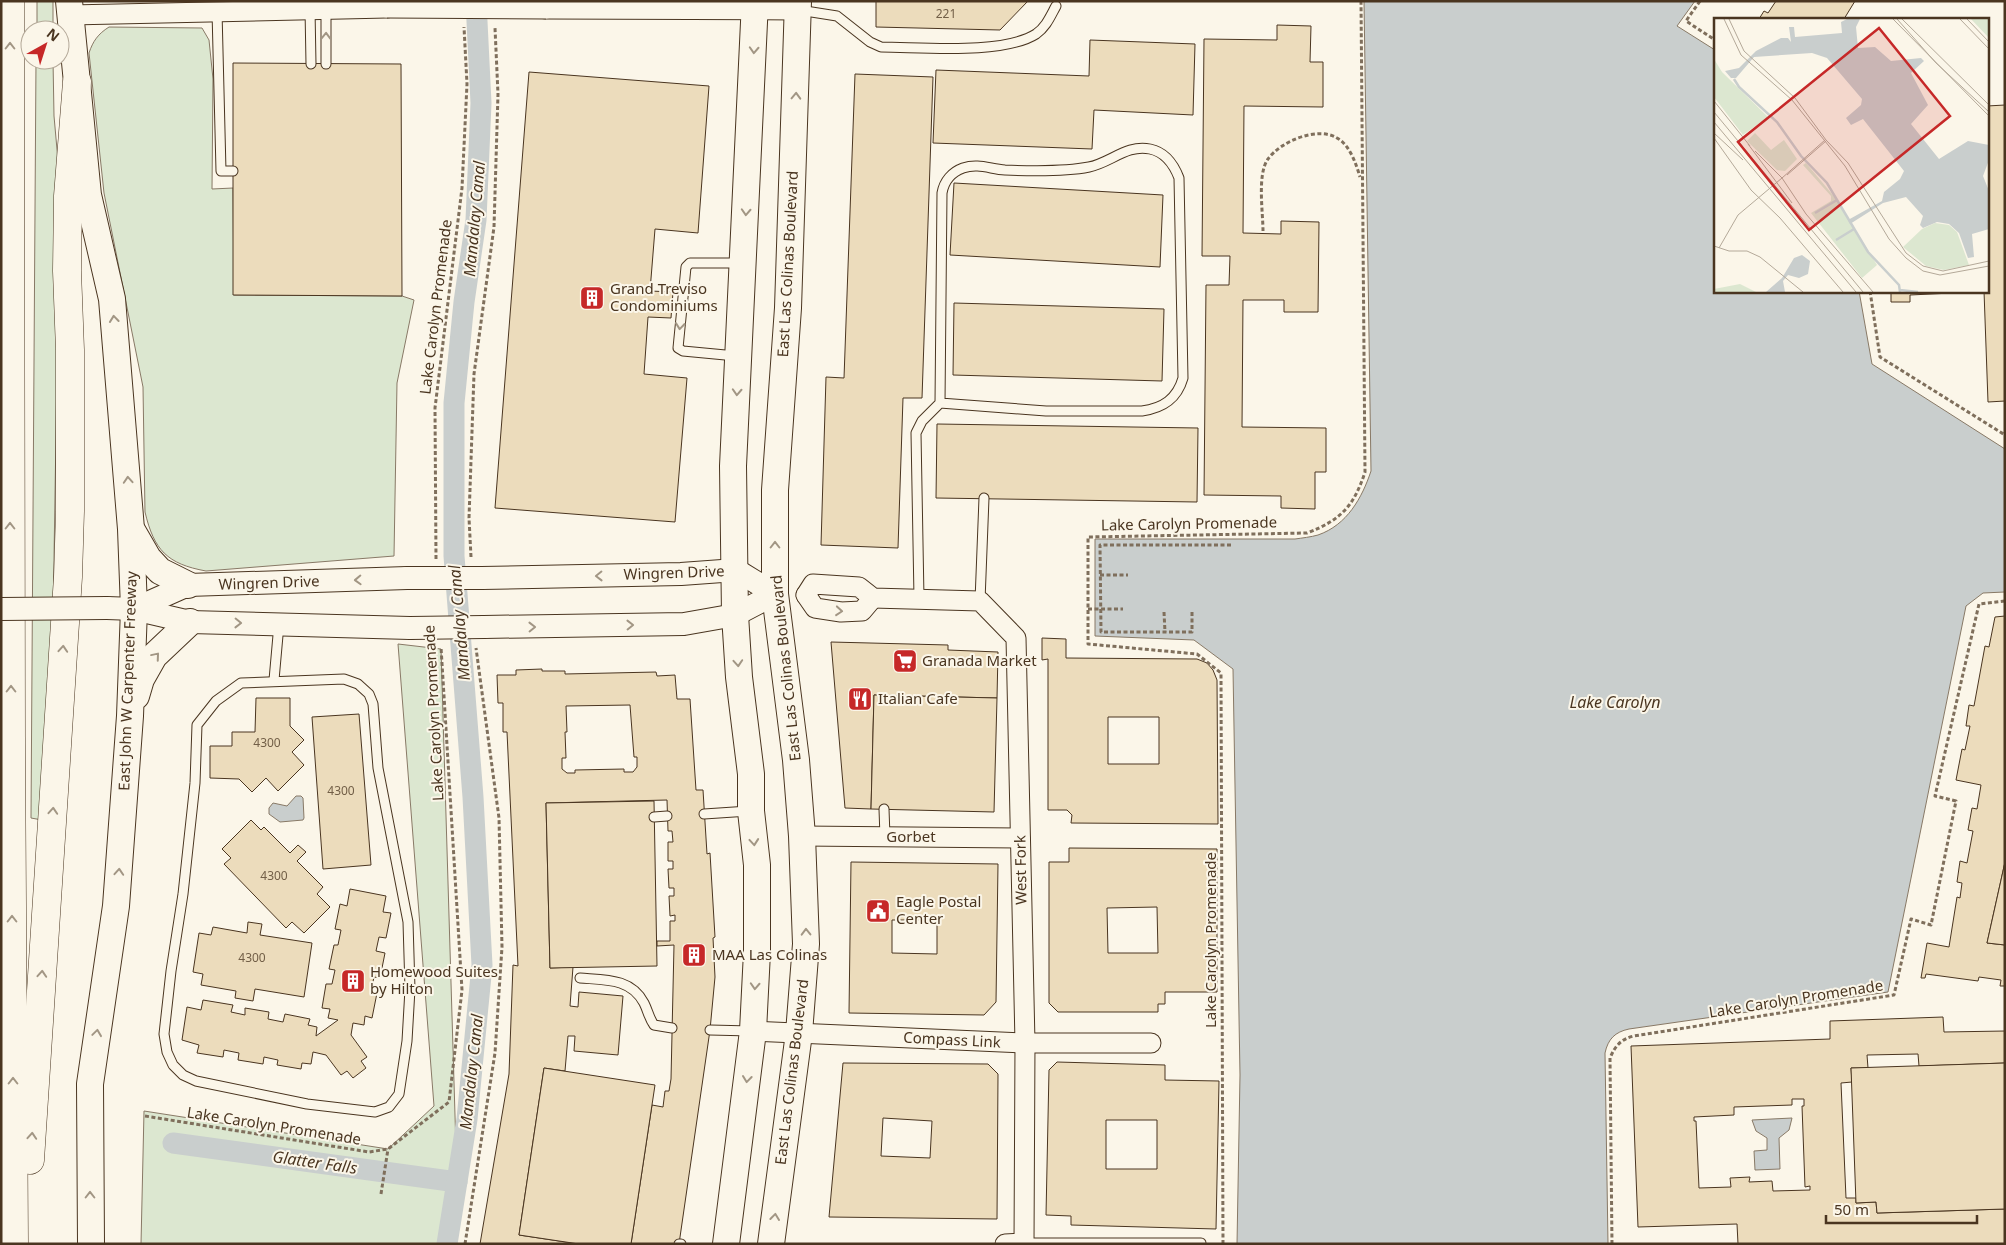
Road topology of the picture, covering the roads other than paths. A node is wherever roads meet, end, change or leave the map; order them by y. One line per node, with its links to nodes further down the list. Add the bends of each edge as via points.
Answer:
1 (10, 1): 46 (highway, one-way to 1)
2 (798, 5): 3 (street); 4 (lane, via 837,16 881,47 996,47 1036,34 1046,25); 19 (main road, East Las Colinas Boulevard, one-way to 2, via 776,490 788,308)
3 (755, 6): 6 (street, bridge); 12 (main road, one-way to 12)
4 (1056, 6)
5 (69, 8): 7 (street); 10 (main road, East John W Carpenter Freeway)
6 (318, 9): 7 (street); 8 (lane); 9 (lane, one-way to 6)
7 (217, 11): 11 (lane, via 221,171)
8 (311, 64)
9 (326, 64)
10 (77, 82): 16 (main road, East John W Carpenter Freeway, one-way to 10, via 112,299 88,195); 46 (highway, one-way to 10, via 28,1186 68,577 68,196)
11 (233, 171)
12 (744, 263): 13 (main road); 13 (lane, one-way to 13, via 690,263 686,267 678,348)
13 (739, 356): 17 (main road, one-way to 17, via 733,466)
14 (940, 403): 14 (lane, via 942,193 945,181 953,173 975,166 1003,170 1090,167 1118,154 1142,148 1158,152 1167,159 1176,172 1179,188 1183,378 1173,398 1152,410 1142,411 1046,411); 22 (lane, via 916,433)
15 (984, 498): 23 (lane)
16 (131, 529): 18 (main road, via 160,571); 25 (main road, East John W Carpenter Freeway)
17 (736, 570): 18 (street, Wingren Drive, one-way to 18, bridge, via 682,574); 19 (street, Wingren Drive); 26 (main road)
18 (188, 585): 25 (street, Wingren Drive)
19 (775, 594): 20 (street); 26 (street); 36 (main road, East Las Colinas Boulevard)
20 (806, 595): 21 (street, via 813,584 827,584 859,587); 21 (street, one-way to 21, via 815,608 842,612 862,611)
21 (873, 598): 22 (street)
22 (918, 598): 23 (street)
23 (980, 601): 38 (street, West Fork, via 1016,638)
24 (1, 609): 25 (street, bridge)
25 (134, 609): 27 (street); 30 (main road, East John W Carpenter Freeway)
26 (735, 615): 28 (street, one-way to 26, bridge, via 410,628 684,624); 32 (main road, one-way to 32)
27 (190, 622): 28 (street, one-way to 28); 30 (main road, one-way to 27, via 141,679 154,656)
28 (279, 624): 29 (lane)
29 (274, 680): 29 (lane, via 241,683 216,702 197,725 183,894 164,1034 167,1052 173,1065 196,1081 307,1104 375,1112 388,1107 399,1094 410,989 408,922 378,768 373,704 369,694 358,684 344,679)
30 (130, 716): 48 (main road, East John W Carpenter Freeway, one-way to 30, via 90,1084 116,906)
31 (884, 809): 37 (lane)
32 (752, 811): 33 (lane); 42 (main road, one-way to 42, via 757,865)
33 (704, 814)
34 (667, 816): 35 (lane)
35 (654, 817)
36 (802, 836): 37 (street, Gorbet); 43 (main road, East Las Colinas Boulevard, one-way to 36, via 806,944)
37 (885, 837): 38 (street, Gorbet)
38 (1020, 838): 44 (street, West Fork)
39 (580, 978): 40 (lane, via 627,984 637,992 654,1025)
40 (672, 1028)
41 (710, 1030): 42 (lane)
42 (753, 1031): 43 (street, Compass Link); 49 (main road, one-way to 49)
43 (799, 1033): 44 (street, Compass Link); 50 (main road, East Las Colinas Boulevard, one-way to 43)
44 (1025, 1043): 45 (street, Compass Link); 52 (street, West Fork)
45 (1151, 1043)
46 (14, 1239)
47 (1201, 1243): 52 (lane)
48 (91, 1244)
49 (726, 1244)
50 (771, 1244)
51 (1005, 1244): 52 (street)
52 (1024, 1244)

